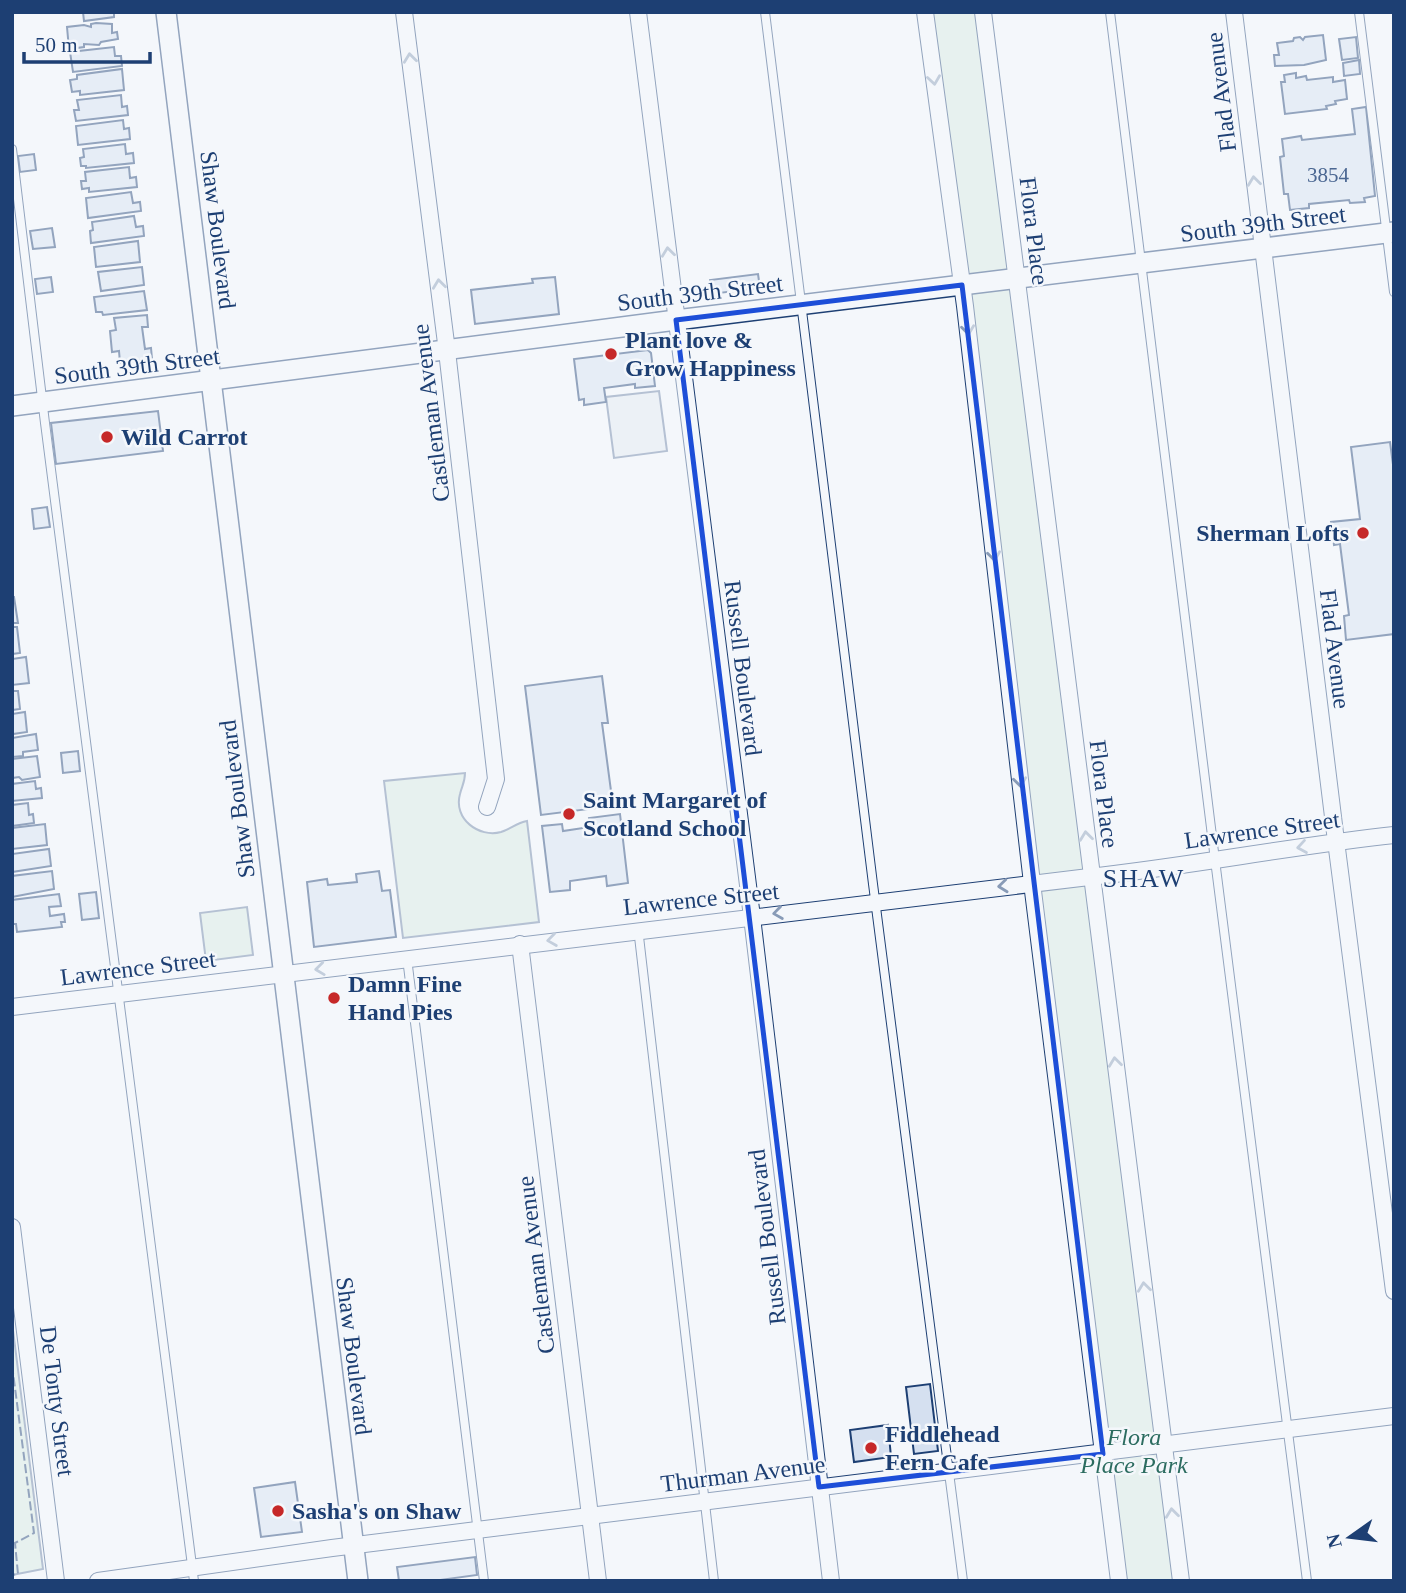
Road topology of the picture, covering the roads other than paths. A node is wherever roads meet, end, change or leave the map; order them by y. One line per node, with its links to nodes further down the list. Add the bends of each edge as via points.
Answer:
1 (166, 12): 20 (street, Shaw Boulevard)
2 (404, 12): 19 (street, Castleman Avenue, one-way to 2)
3 (638, 12): 18 (street, Russell Boulevard, one-way to 3)
4 (765, 12): 17 (lane)
5 (925, 12): 15 (street, one-way to 15)
6 (983, 12): 14 (street, Flora Place)
7 (1110, 12): 13 (lane)
8 (1234, 12): 12 (street, Flad Avenue, one-way to 8)
9 (1359, 12): 11 (lane)
10 (12, 149): 21 (lane)
11 (1390, 233): 12 (street, South 39th Street); 16 (lane)
12 (1262, 248): 13 (street, South 39th Street); 25 (street, Flad Avenue)
13 (1141, 263): 14 (street, South 39th Street); 26 (lane)
14 (1017, 279): 15 (street, South 39th Street); 27 (street, Flora Place, one-way to 14)
15 (962, 285): 17 (street, South 39th Street); 28 (street, one-way to 28)
16 (1394, 292)
17 (802, 305): 18 (street, South 39th Street); 29 (lane)
18 (676, 320): 19 (street, South 39th Street); 30 (street, Russell Boulevard)
19 (447, 351): 20 (street, South 39th Street); 23 (street, Castleman Avenue, via 496,779)
20 (213, 382): 21 (street, South 39th Street); 34 (street, Shaw Boulevard)
21 (43, 402): 22 (street, South 39th Street); 35 (lane)
22 (12, 406)
23 (487, 807)
24 (1394, 835): 25 (street, Lawrence Street)
25 (1336, 841): 26 (street, Lawrence Street, one-way to 26); 38 (street, Flad Avenue)
26 (1215, 860): 27 (street, Lawrence Street); 40 (lane)
27 (1091, 877): 28 (street, Lawrence Street); 41 (street, Flora Place, one-way to 27)
28 (1032, 883): 29 (street, Lawrence Street, one-way to 29); 42 (street)
29 (875, 900): 30 (street, Lawrence Street, one-way to 30); 43 (lane)
30 (752, 917): 31 (street, Lawrence Street); 44 (street, Russell Boulevard)
31 (638, 928): 32 (street, Lawrence Street, one-way to 32); 45 (lane)
32 (520, 944): 33 (street, Lawrence Street); 46 (street, Castleman Avenue)
33 (407, 958): 34 (street, Lawrence Street, one-way to 34); 47 (lane)
34 (282, 973): 35 (street, Lawrence Street); 48 (street, Shaw Boulevard)
35 (118, 993): 36 (street, Lawrence Street); 49 (lane)
36 (12, 1007)
37 (12, 1227): 50 (street, De Tonty Street)
38 (1394, 1291)
39 (1394, 1416): 40 (street, Thurman Avenue)
40 (1287, 1429): 41 (street, Thurman Avenue); 60 (lane)
41 (1164, 1446): 42 (street, Thurman Avenue); 59 (street, Flora Place, one-way to 41)
42 (1103, 1454): 43 (street, Thurman Avenue); 58 (street)
43 (948, 1471): 44 (street, Thurman Avenue); 57 (lane)
44 (819, 1487): 45 (street, Thurman Avenue); 56 (street, Russell Boulevard)
45 (704, 1502): 46 (street, Thurman Avenue); 55 (lane)
46 (590, 1516): 47 (street, Thurman Avenue); 54 (street, Castleman Avenue)
47 (478, 1530): 48 (street, Thurman Avenue); 53 (lane)
48 (353, 1545): 49 (street, Thurman Avenue); 52 (street, Shaw Boulevard)
49 (193, 1575): 51 (street, Thurman Avenue)
50 (56, 1581)
51 (98, 1581)
52 (358, 1581)
53 (484, 1581)
54 (598, 1581)
55 (714, 1581)
56 (831, 1581)
57 (963, 1581)
58 (1119, 1581)
59 (1181, 1581)
60 (1307, 1581)

